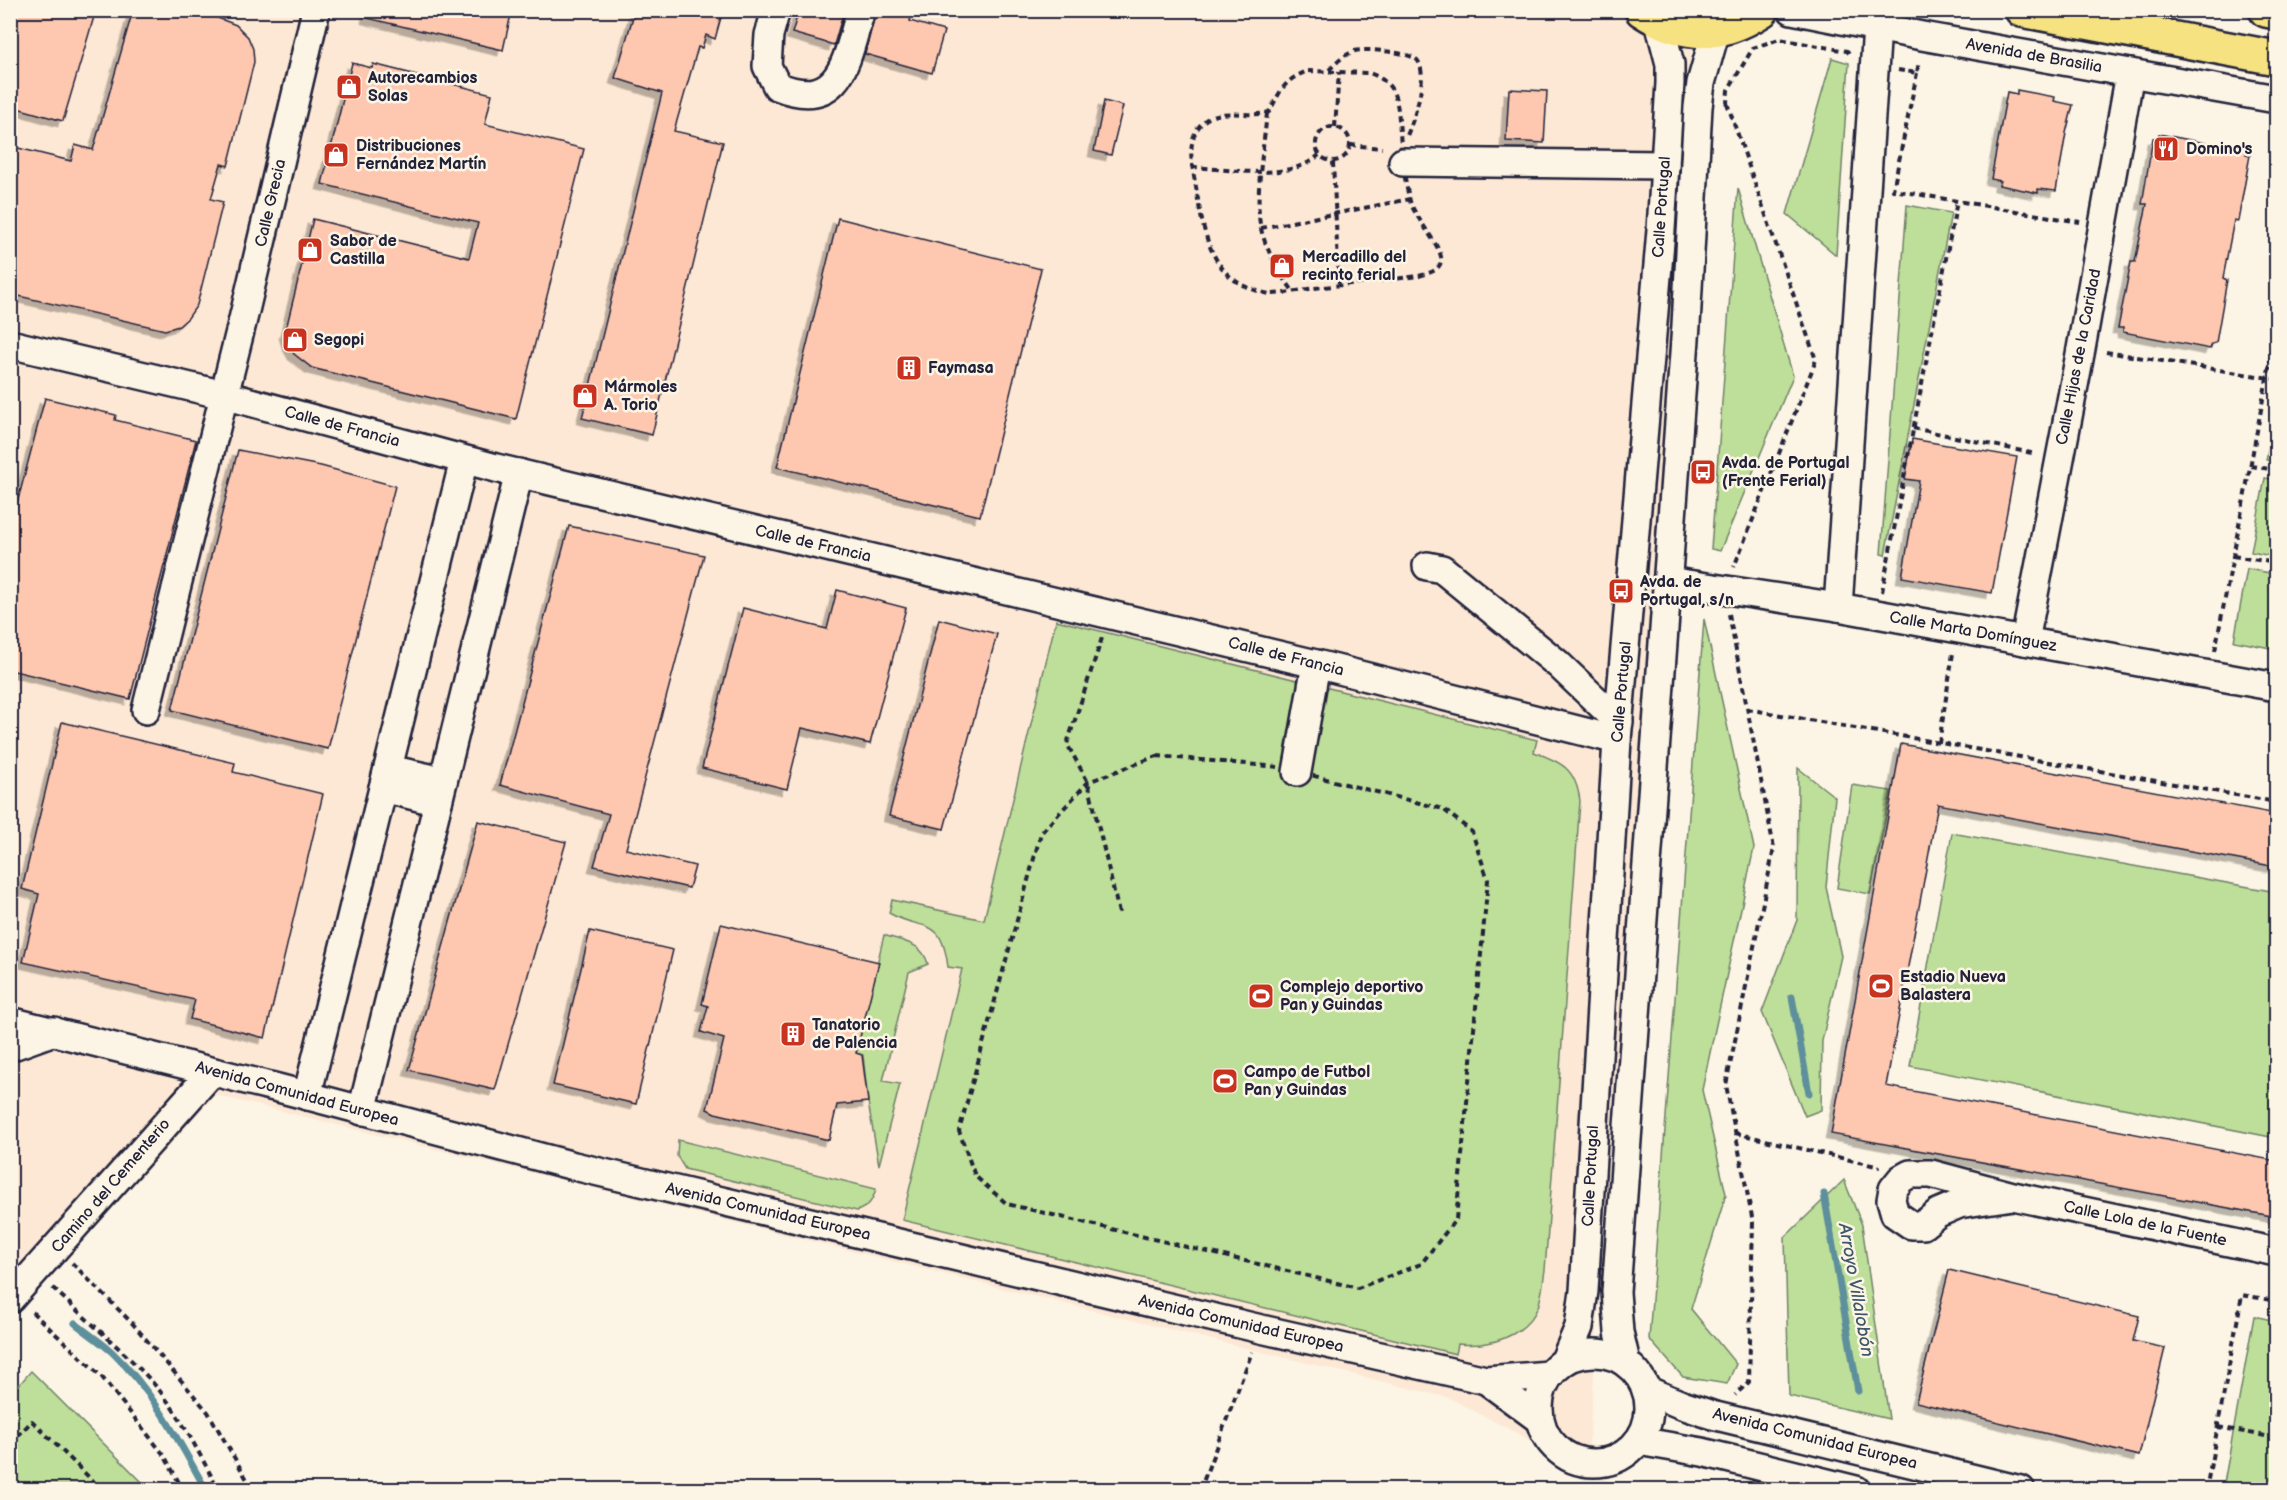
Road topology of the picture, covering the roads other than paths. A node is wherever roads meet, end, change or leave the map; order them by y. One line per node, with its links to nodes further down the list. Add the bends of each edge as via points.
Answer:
1 (316, 10): 18 (street, Calle Grecia)
2 (776, 10): 3 (street, via 766,66 777,86 795,93 827,90 837,78)
3 (861, 10)
4 (1762, 10): 11 (main road, via 1742,24)
5 (1792, 10): 10 (street, Avenida de Brasilia)
6 (2022, 10): 12 (main road)
7 (2266, 10): 8 (main road)
8 (2277, 12)
9 (1651, 16): 11 (main road, via 1684,30); 16 (street, Calle Portugal, via 1670,64)
10 (1877, 27): 13 (street, Avenida de Brasilia); 23 (street)
11 (1716, 30): 22 (street, Calle Portugal, via 1701,83)
12 (2277, 58)
13 (2130, 73): 14 (street, Avenida de Brasilia); 24 (street, Calle Hijas de la Caridad)
14 (2277, 99)
15 (1402, 156): 16 (street)
16 (1665, 165): 28 (street, Calle Portugal)
17 (10, 344): 18 (street, Calle de Francia)
18 (224, 395): 19 (street, Calle de Francia); 27 (street, Calle Grecia)
19 (464, 460): 20 (street, Calle de Francia); 30 (street)
20 (519, 473): 25 (street, Calle de Francia); 31 (street)
21 (1427, 566): 28 (street, via 1442,569 1558,664)
22 (1668, 581): 23 (street, Calle Marta Domínguez); 41 (street, Calle Portugal, via 1616,1292)
23 (1838, 607): 24 (street, Calle Marta Domínguez)
24 (2025, 641): 26 (street, Calle Marta Domínguez)
25 (1316, 664): 28 (street, Calle de Francia); 29 (street)
26 (2277, 687)
27 (146, 710)
28 (1618, 731): 42 (street, Calle Portugal, via 1584,1291 1579,1327)
29 (1297, 772)
30 (386, 779): 31 (street); 36 (street)
31 (441, 791): 37 (street)
32 (10, 1021): 33 (street, Avenida Comunidad Europea)
33 (54, 1031): 34 (street); 35 (street, Avenida Comunidad Europea)
34 (10, 1047)
35 (212, 1072): 36 (street, Avenida Comunidad Europea); 40 (street, Camino del Cementerio)
36 (308, 1096): 37 (street, Avenida Comunidad Europea)
37 (362, 1111): 43 (street, Avenida Comunidad Europea, via 574,1166)
38 (2013, 1196): 38 (street, Calle Lola de la Fuente, via 1931,1173 1910,1174 1901,1179 1891,1200 1895,1214 1911,1225 1923,1225 1959,1204); 39 (street, Calle Lola de la Fuente)
39 (2277, 1252)
40 (12, 1297)
41 (1626, 1362): 42 (street, via 1596,1352 1580,1354); 44 (street)
42 (1557, 1368): 43 (street, Avenida Comunidad Europea); 45 (street, via 1542,1388)
43 (1486, 1380): 45 (street, Avenida Comunidad Europea)
44 (1646, 1390): 46 (street, via 1650,1407 1647,1425); 48 (street, Avenida Comunidad Europea, via 1712,1415)
45 (1539, 1419): 46 (street, via 1555,1448 1584,1463 1615,1460)
46 (1638, 1441): 47 (street, via 1702,1452)
47 (1856, 1490)
48 (2022, 1490)

